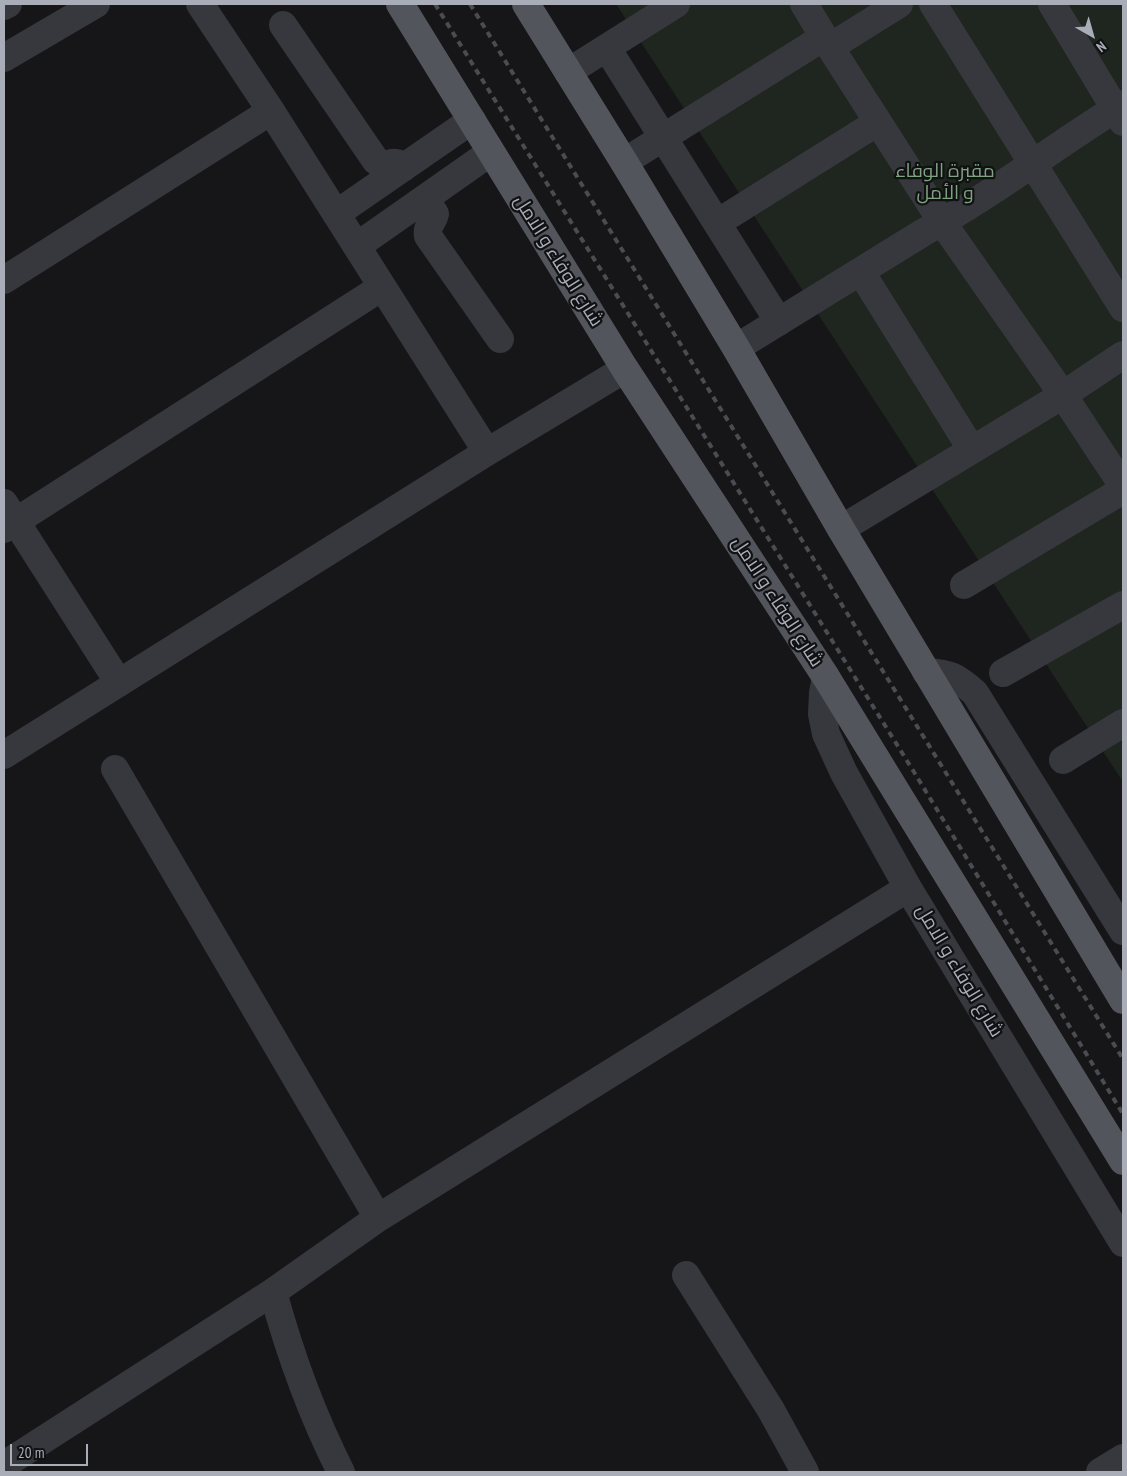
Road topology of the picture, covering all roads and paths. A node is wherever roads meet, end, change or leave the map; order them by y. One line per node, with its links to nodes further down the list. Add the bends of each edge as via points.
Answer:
1 (8, 4): 11 (street)
2 (96, 4): 15 (street)
3 (200, 4): 17 (street)
4 (400, 4): 19 (main road, شارع الوفاء و الامل)
5 (526, 4): 16 (main road)
6 (676, 4): 14 (street)
7 (804, 4): 13 (street)
8 (899, 4): 13 (street)
9 (933, 4): 24 (street)
10 (1052, 4): 18 (street)
11 (4, 6)
12 (283, 25): 25 (street, via 376,161 384,165 397,162)
13 (827, 42): 20 (street); 21 (street)
14 (607, 48): 16 (street); 21 (street)
15 (4, 58)
16 (568, 72): 23 (main road)
17 (271, 111): 27 (street); 32 (street)
18 (1120, 112): 24 (street)
19 (472, 120): 22 (main road, شارع الوفاء و الامل); 25 (street)
20 (878, 122): 28 (street); 29 (street)
21 (663, 138): 23 (street); 29 (street)
22 (491, 152): 26 (street); 39 (main road, شارع الوفاء و الامل)
23 (624, 162): 37 (main road)
24 (1034, 164): 28 (street); 34 (street)
25 (397, 171): 26 (street); 27 (street)
26 (419, 202): 30 (street); 36 (street, via 435,214 428,226 428,236)
27 (336, 214): 30 (street)
28 (942, 222): 31 (street); 40 (street)
29 (717, 223): 35 (street)
30 (357, 246): 33 (street)
31 (861, 272): 35 (street); 41 (street)
32 (4, 280)
33 (382, 287): 42 (street); 45 (street)
34 (1123, 308)
35 (779, 322): 37 (street)
36 (500, 340)
37 (736, 348): 46 (main road)
38 (1123, 355): 40 (street)
39 (624, 369): 42 (street); 51 (main road, شارع الوفاء و الامل)
40 (1063, 395): 41 (street); 43 (street)
41 (972, 450): 46 (street)
42 (487, 452): 52 (street)
43 (1123, 486)
44 (1123, 490): 47 (street)
45 (8, 518): 52 (street)
46 (841, 529): 49 (main road)
47 (964, 585)
48 (1123, 605): 50 (street)
49 (926, 672): 58 (street, via 942,672 961,680 975,693); 59 (main road)
50 (1003, 673)
51 (826, 677): 57 (street, شارع الوفاء و الامل, via 822,714 826,734); 60 (main road)
52 (119, 683): 54 (street)
53 (1123, 723): 55 (street)
54 (4, 755)
55 (1063, 760)
56 (115, 768): 61 (street)
57 (908, 888): 61 (street); 62 (street, شارع الوفاء و الامل)
58 (1123, 931)
59 (1123, 1000)
60 (1123, 1161)
61 (378, 1218): 64 (street)
62 (1123, 1243)
63 (686, 1275): 68 (street, via 771,1410)
64 (273, 1292): 66 (street); 67 (street, via 294,1362)
65 (1123, 1458): 69 (street)
66 (4, 1465)
67 (341, 1472)
68 (805, 1472)
69 (1100, 1472)

